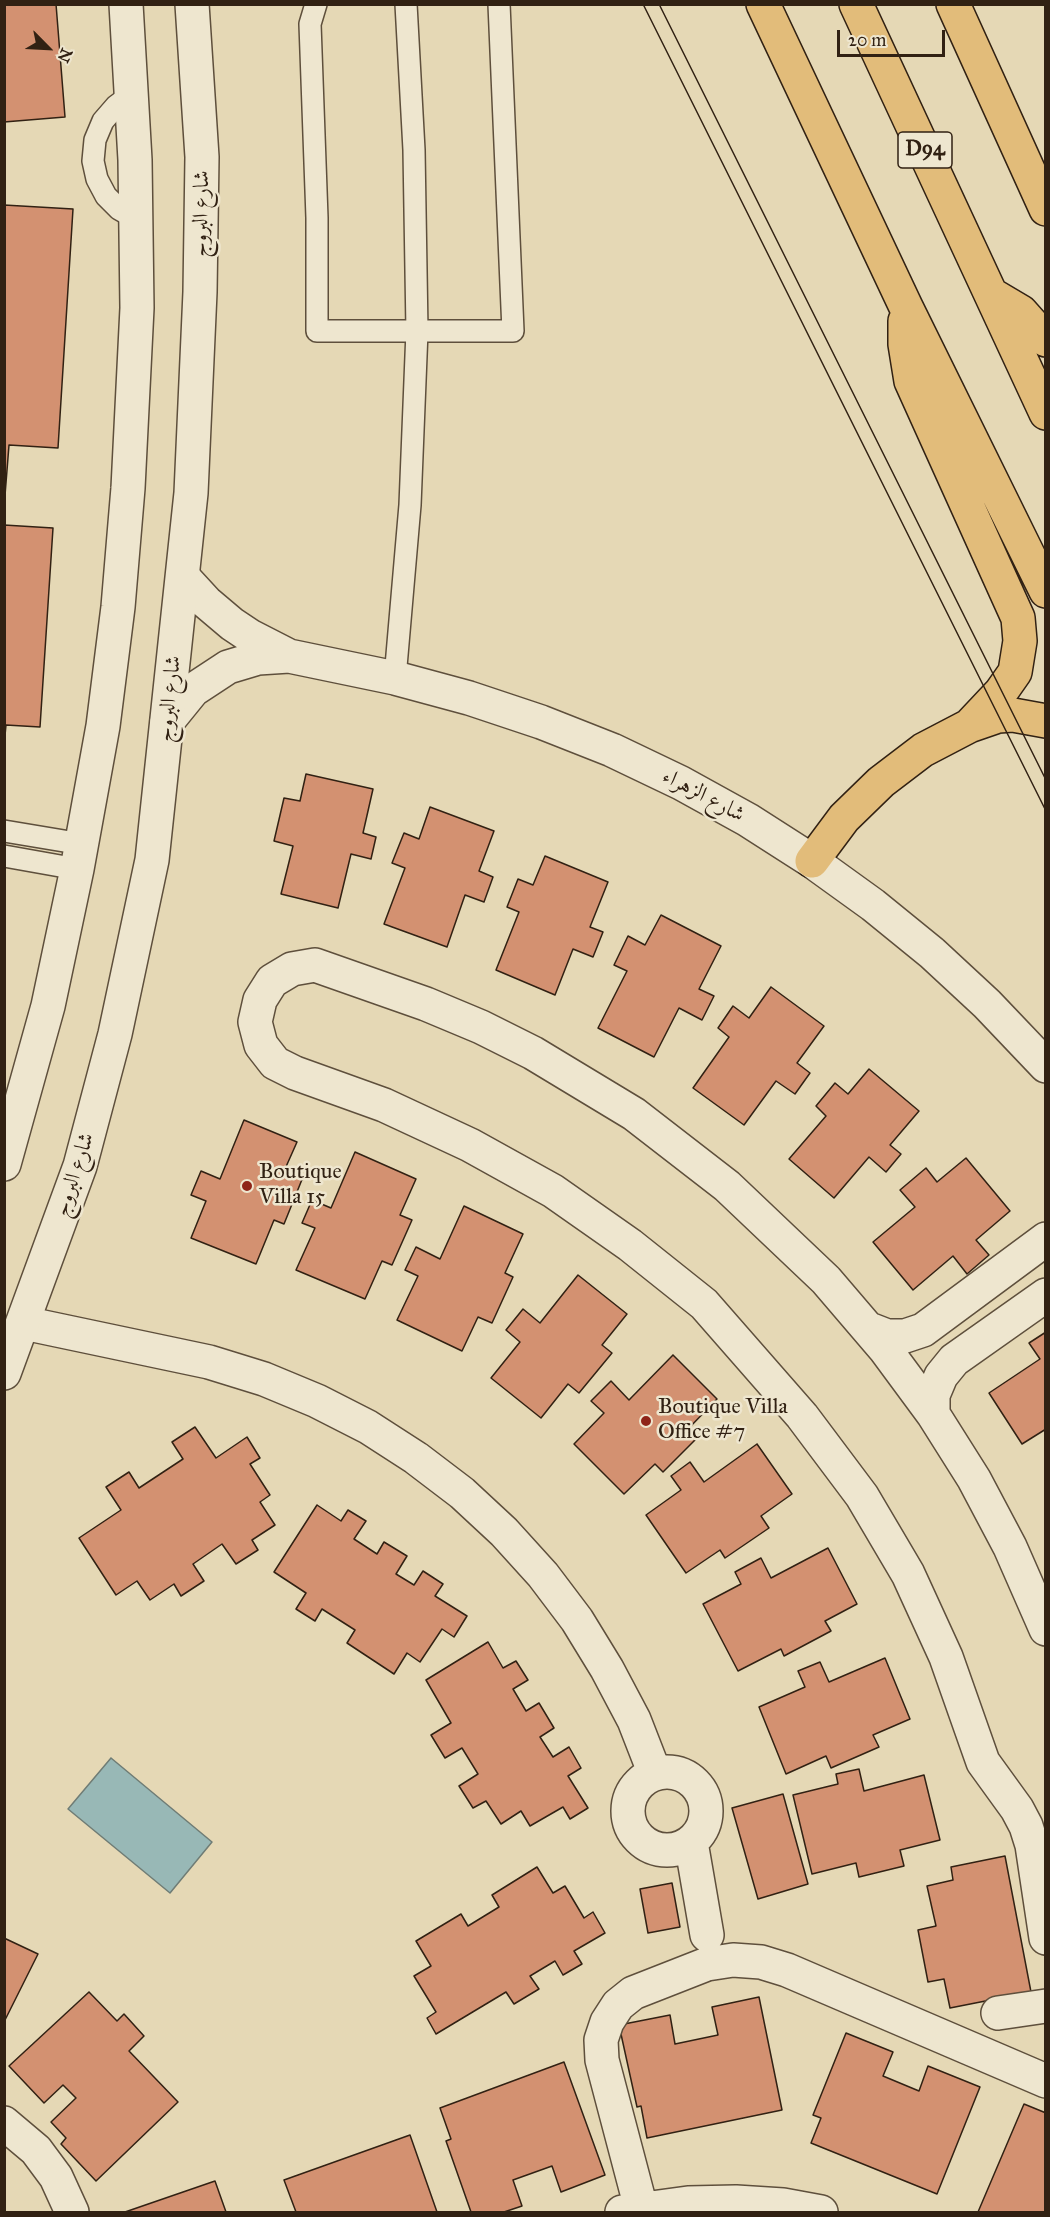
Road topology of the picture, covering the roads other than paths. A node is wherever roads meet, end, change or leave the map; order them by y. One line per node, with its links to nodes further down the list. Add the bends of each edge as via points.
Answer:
1 (126, 4): 24 (street, via 137,308 133,397 120,595 103,726)
2 (192, 4): 15 (street, شارع البروج, via 202,157 201,247 191,493)
3 (316, 4): 12 (lane, via 310,24 317,331)
4 (406, 4): 12 (lane, via 414,150)
5 (499, 4): 12 (lane, via 513,331)
6 (763, 4): 11 (main road)
7 (856, 4): 10 (main road, D94)
8 (953, 4): 9 (main road)
9 (1046, 209)
10 (994, 296): 13 (main road, via 1021,312); 14 (main road, D94)
11 (906, 307): 16 (main road); 21 (main road, via 905,344 911,381 1018,618 1020,640 1015,672)
12 (417, 331): 18 (lane, via 410,505)
13 (1046, 340)
14 (1046, 412)
15 (183, 577): 17 (street, شارع الزهراء, via 232,624); 20 (street, شارع البروج)
16 (1046, 591)
17 (289, 656): 18 (street, شارع الزهراء); 20 (street, شارع الزهراء, via 258,658 228,667 194,690)
18 (395, 678): 25 (street, شارع الزهراء, via 531,718 612,750 690,788)
19 (1046, 721): 21 (main road, via 1006,716)
20 (168, 722): 30 (street, شارع البروج, via 152,860 115,1034 80,1166)
21 (969, 726): 25 (main road, via 923,750 881,782 844,818)
22 (4, 831): 24 (lane)
23 (4, 856): 24 (lane)
24 (79, 856): 27 (street, via 48,1006)
25 (812, 861): 26 (street, شارع الزهراء, via 932,953)
26 (1046, 1066)
27 (4, 1164)
28 (1046, 1239): 31 (street, via 922,1330 905,1336 887,1336)
29 (1046, 1295): 33 (street, via 954,1360 933,1395)
30 (24, 1323): 32 (street, شارع البروج); 35 (street, via 209,1362 264,1379 358,1422 416,1458 504,1532 564,1602 634,1720)
31 (869, 1329): 33 (street); 38 (street, via 826,1280 727,1186 634,1114 533,1053 426,1004 315,965 292,969 272,981 260,1000 255,1022 261,1045 275,1063 384,1105 470,1144 553,1191 630,1245 704,1305 802,1416 862,1496 908,1574 946,1657 983,1762 1026,1826)
32 (4, 1373)
33 (933, 1414): 34 (street, via 1010,1547)
34 (1046, 1629)
35 (655, 1774): 36 (street, via 681,1774 702,1793 705,1820); 36 (street, via 643,1780 632,1797 629,1816 633,1829 652,1846 665,1850)
36 (691, 1842): 37 (street)
37 (707, 1935)
38 (1046, 1938)
39 (1046, 2006): 40 (street)
40 (999, 2013)
41 (1046, 2081): 43 (street, via 787,1970 752,1961 707,1964 633,1993 612,2013 601,2040)
42 (4, 2124): 44 (street, via 36,2150)
43 (632, 2210): 45 (street, via 736,2202)
44 (72, 2212)
45 (821, 2212)

